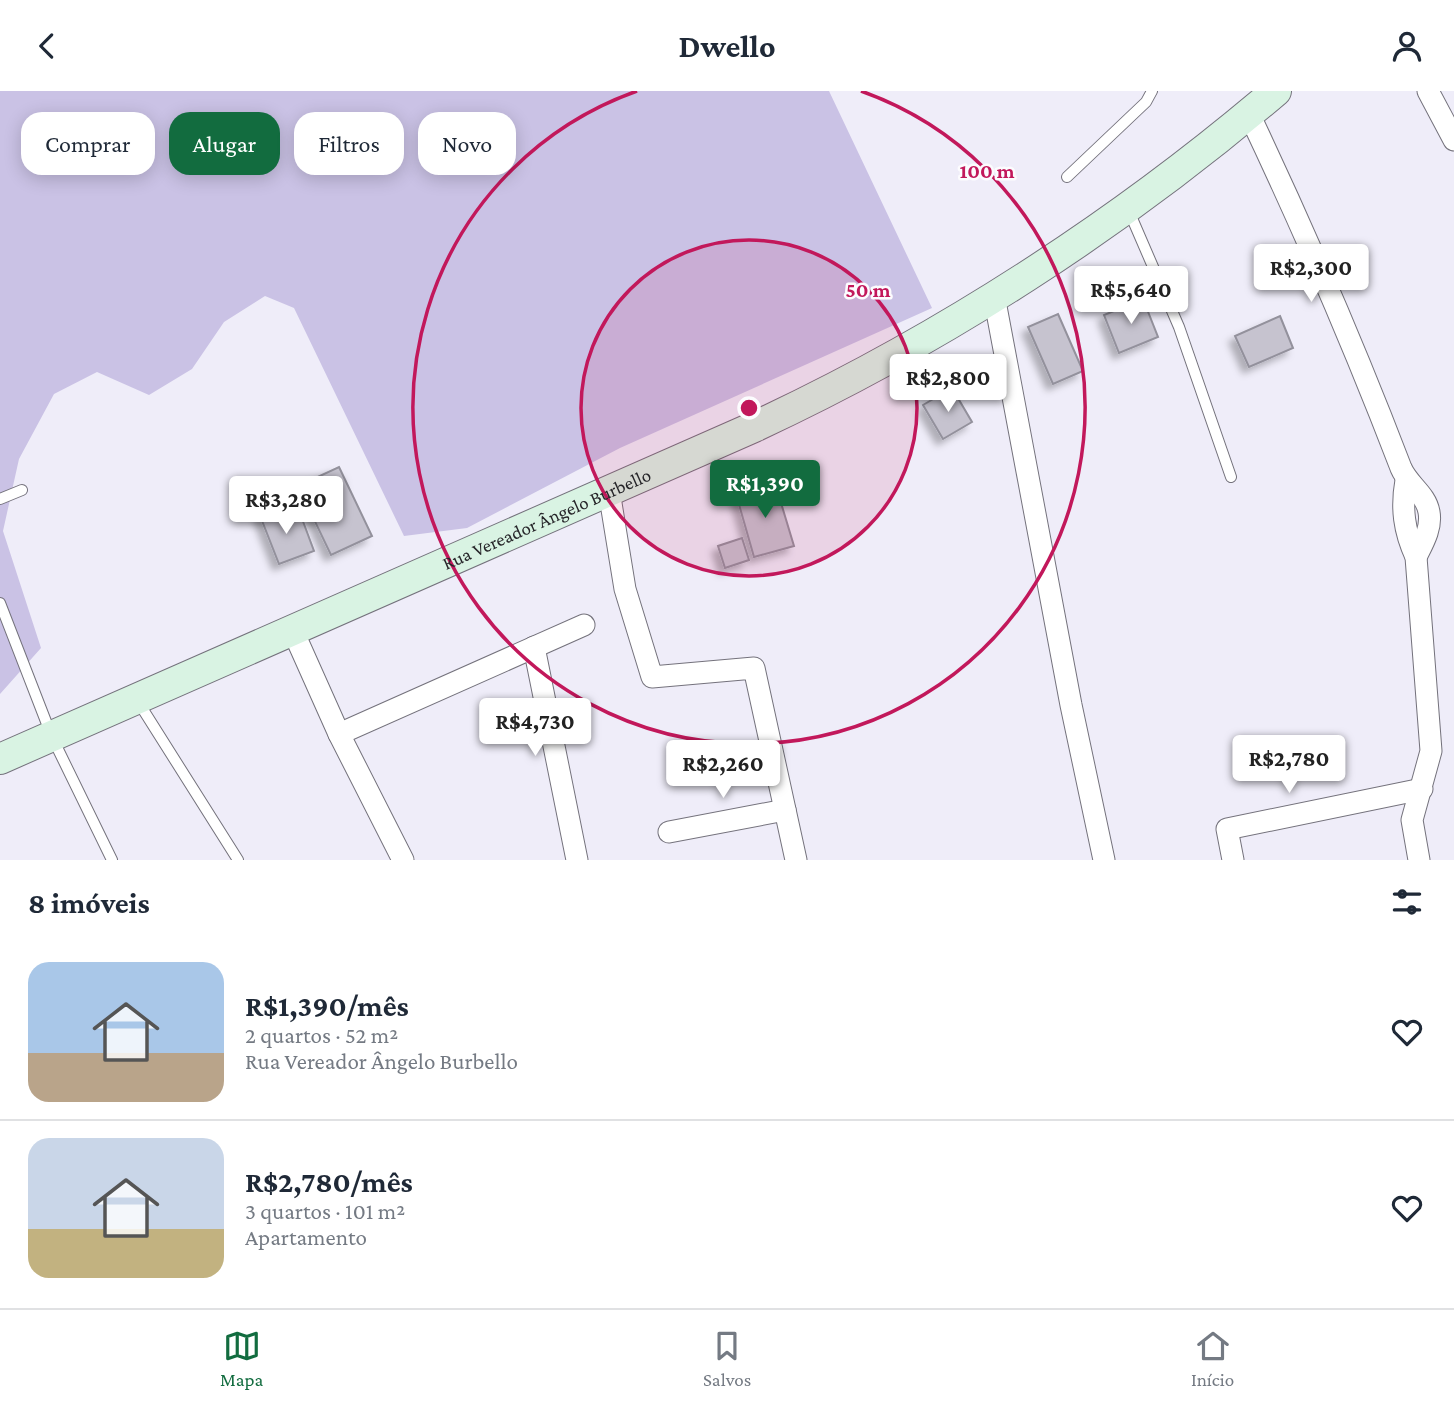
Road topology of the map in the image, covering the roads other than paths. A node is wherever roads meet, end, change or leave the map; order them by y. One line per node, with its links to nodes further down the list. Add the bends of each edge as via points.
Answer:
1 (1152, 91): 6 (lane)
2 (1276, 91): 4 (main road, Rua Vereador Ângelo Burbello)
3 (1428, 91): 5 (street)
4 (1250, 114): 7 (main road, Rua Vereador Ângelo Burbello); 21 (street, via 1406,480 1405,529 1416,557 1431,751)
5 (1454, 140)
6 (1066, 177)
7 (1127, 207): 8 (main road, Rua Vereador Ângelo Burbello); 9 (lane, via 1179,327)
8 (994, 296): 11 (main road, Rua Vereador Ângelo Burbello, via 810,401); 29 (street)
9 (1231, 477)
10 (22, 490): 12 (lane)
11 (609, 491): 15 (main road, Rua Vereador Ângelo Burbello); 22 (street, via 625,589 652,677 754,668)
12 (0, 499)
13 (0, 603): 19 (lane)
14 (584, 625): 16 (street)
15 (293, 631): 17 (main road, Rua Vereador Ângelo Burbello); 18 (street)
16 (534, 647): 18 (street); 27 (street)
17 (136, 700): 19 (main road, Rua Vereador Ângelo Burbello); 25 (lane)
18 (339, 734): 26 (street)
19 (52, 737): 20 (main road, Rua Vereador Ângelo Burbello); 24 (lane)
20 (0, 759)
21 (1422, 789): 30 (street, via 1227,829); 31 (street, via 1412,820)
22 (785, 810): 23 (street); 28 (street)
23 (669, 832)
24 (112, 860)
25 (238, 860)
26 (403, 860)
27 (577, 860)
28 (796, 860)
29 (1104, 860)
30 (1233, 860)
31 (1419, 860)

